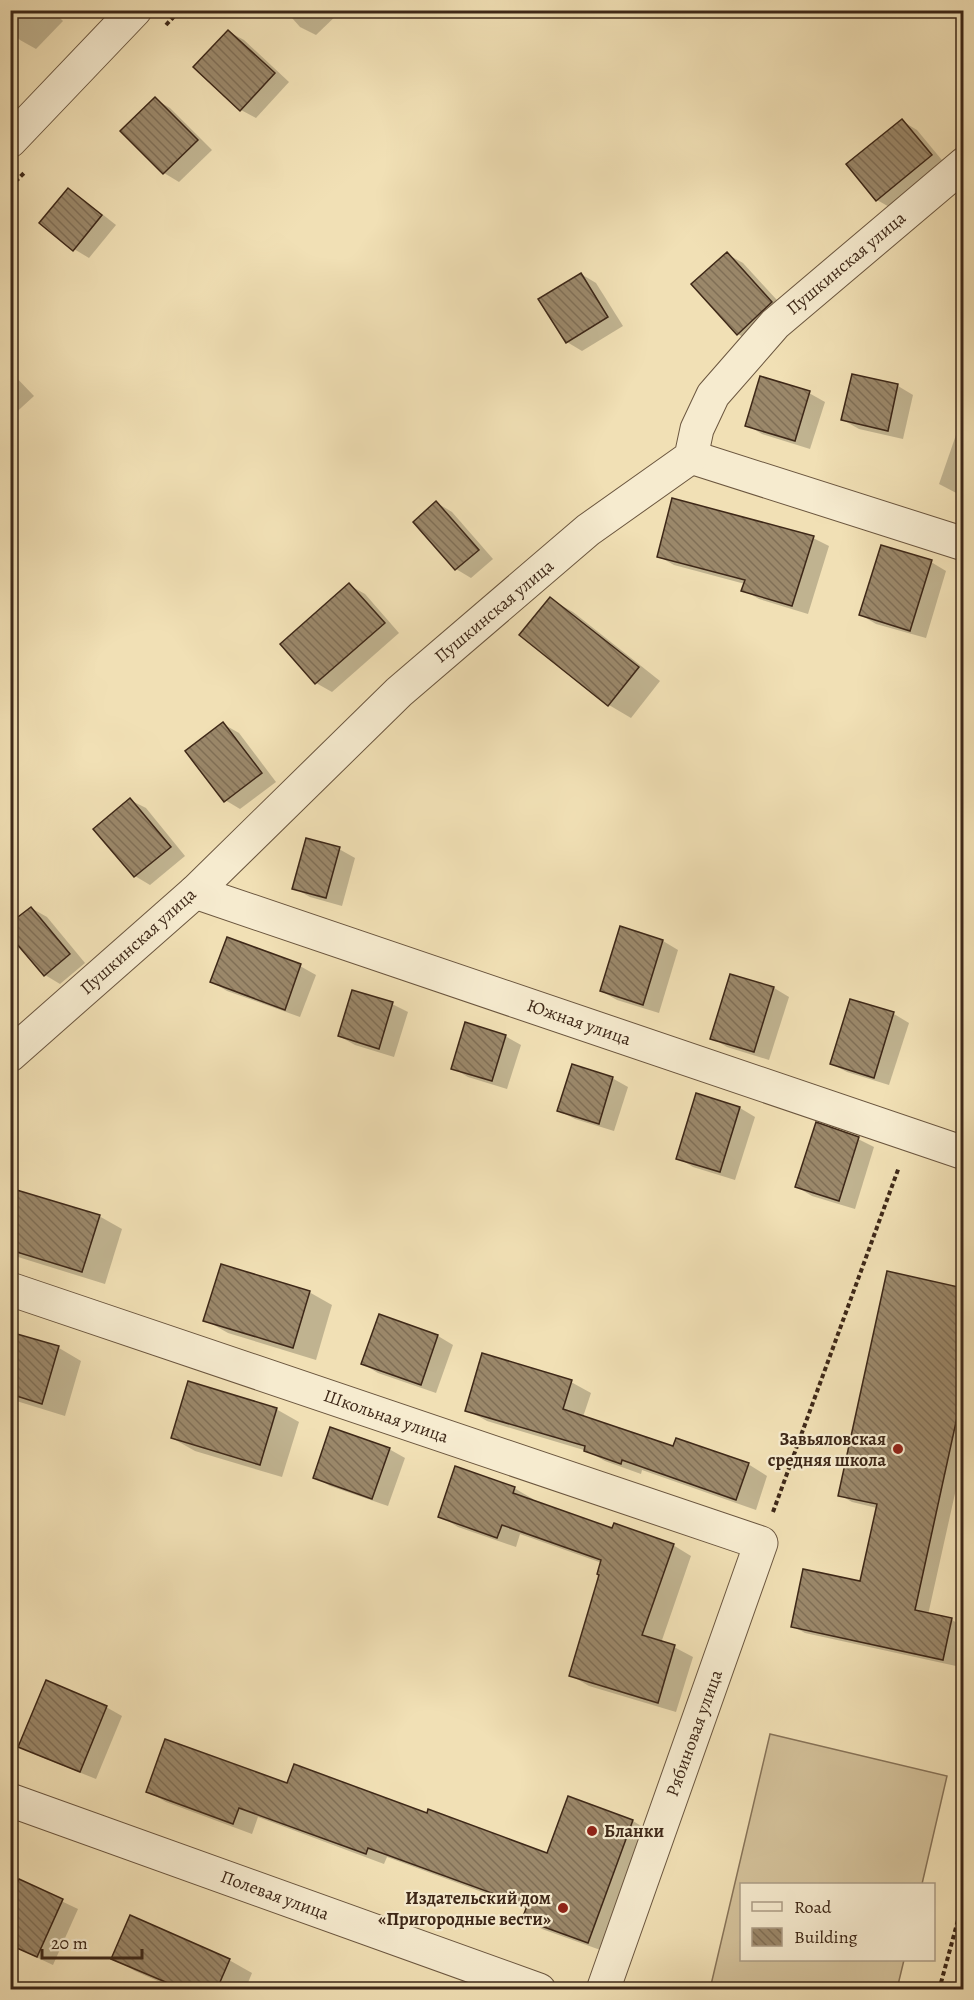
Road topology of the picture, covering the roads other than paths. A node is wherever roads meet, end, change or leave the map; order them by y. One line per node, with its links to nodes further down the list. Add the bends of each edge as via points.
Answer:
1 (135, 10): 2 (street)
2 (10, 141)
3 (963, 164): 4 (street, Пушкинская улица, via 774,324 713,395 697,429)
4 (691, 457): 5 (street); 6 (street, Пушкинская улица, via 588,531 399,692)
5 (963, 544)
6 (195, 892): 7 (street, Пушкинская улица); 8 (street, Южная улица)
7 (10, 1055)
8 (963, 1153)
9 (10, 1289): 10 (street, Школьная улица)
10 (762, 1543): 13 (street, Рябиновая улица)
11 (10, 1800): 12 (street, Полевая улица)
12 (539, 1989)
13 (603, 1989)

